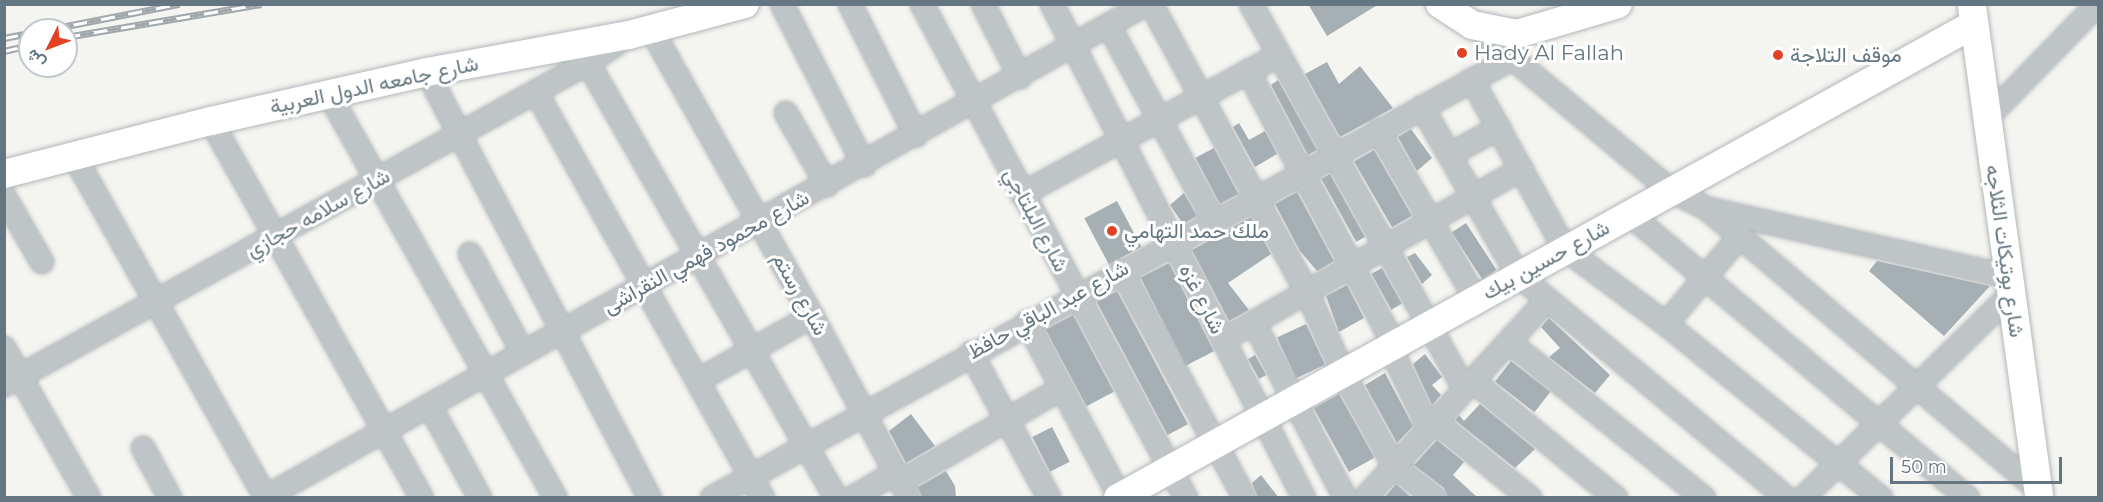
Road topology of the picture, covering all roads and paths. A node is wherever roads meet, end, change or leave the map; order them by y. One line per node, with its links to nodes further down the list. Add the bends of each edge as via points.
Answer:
1 (745, 4): 16 (main road, شارع جامعه الدول العربية)
2 (782, 4): 42 (street)
3 (850, 4): 37 (street)
4 (921, 4): 28 (street, شارع البلتاجي)
5 (983, 4): 23 (street)
6 (1052, 4): 17 (street, شارع غزه)
7 (1146, 4): 15 (street, شارع محمود فهمي النقراشى)
8 (1151, 4): 27 (street)
9 (1251, 4): 18 (street)
10 (1440, 4): 14 (main road)
11 (1618, 4): 14 (main road, via 1517,34)
12 (2098, 4): 31 (street)
13 (1973, 14): 31 (main road, شارع بوتيكات الثلاجه); 48 (main road, شارع حسين بيك)
14 (1472, 25): 19 (street)
15 (1109, 26): 17 (street, شارع محمود فهمي النقراشى); 32 (street)
16 (640, 32): 20 (street, شارع سلامه حجازي); 22 (main road, شارع جامعه الدول العربية); 57 (street, شارع رستم)
17 (1073, 46): 23 (street, شارع محمود فهمي النقراشى); 38 (street, شارع غزه)
18 (1279, 55): 21 (street); 40 (street)
19 (1513, 58): 24 (street, شارع عبد الباقي حافظ); 48 (street)
20 (588, 63): 25 (street, شارع سلامه حجازي); 64 (street)
21 (1248, 71): 27 (street); 44 (street)
22 (427, 72): 26 (main road, شارع جامعه الدول العربية); 36 (street)
23 (1020, 77): 28 (street, شارع محمود فهمي النقراشى)
24 (1472, 80): 29 (street, شارع عبد الباقي حافظ); 34 (street)
25 (536, 92): 36 (street, شارع سلامه حجازي); 70 (street)
26 (330, 96): 33 (main road, شارع جامعه الدول العربية); 46 (street)
27 (1202, 96): 32 (street); 51 (street)
28 (974, 104): 37 (street, شارع محمود فهمي النقراشى); 49 (street, شارع البلتاجي)
29 (1422, 107): 35 (street, شارع عبد الباقي حافظ); 41 (street)
30 (786, 113): 47 (street)
31 (1987, 118): 71 (main road, شارع بوتيكات الثلاجه)
32 (1160, 119): 38 (street); 55 (street)
33 (211, 121): 39 (main road, شارع جامعه الدول العربية); 58 (street)
34 (1499, 128): 41 (street); 43 (street)
35 (1378, 130): 40 (street, شارع عبد الباقي حافظ); 56 (street)
36 (460, 134): 46 (street, شارع سلامه حجازي); 82 (street)
37 (916, 135): 42 (street, شارع محمود فهمي النقراشى)
38 (1121, 140): 49 (street); 60 (street, شارع غزه)
39 (74, 154): 45 (main road, شارع جامعه الدول العربية); 76 (street)
40 (1334, 154): 44 (street, شارع عبد الباقي حافظ); 61 (street)
41 (1449, 155): 52 (street)
42 (864, 165): 47 (street, شارع محمود فهمي النقراشى)
43 (1521, 169): 52 (street); 62 (street)
44 (1302, 171): 51 (street, شارع عبد الباقي حافظ); 66 (street)
45 (4, 174)
46 (377, 180): 58 (street, شارع سلامه حجازي); 91 (street)
47 (827, 185): 57 (street, شارع محمود فهمي النقراشى)
48 (1670, 190): 53 (street); 54 (main road, شارع حسين بيك)
49 (1022, 194): 73 (street, شارع البلتاجي)
50 (4, 196): 65 (street)
51 (1257, 196): 55 (street, شارع عبد الباقي حافظ); 72 (street)
52 (1473, 197): 56 (street); 68 (street)
53 (1708, 209): 59 (street); 71 (street)
54 (1628, 213): 62 (main road, شارع حسين بيك); 69 (street)
55 (1214, 220): 60 (street, شارع عبد الباقي حافظ)
56 (1431, 221): 61 (street); 74 (street)
57 (760, 222): 64 (street, شارع محمود فهمي النقراشى); 77 (street, شارع رستم)
58 (276, 236): 76 (street, شارع سلامه حجازي); 104 (street)
59 (1740, 236): 69 (street); 95 (street)
60 (1173, 242): 67 (street, شارع عبد الباقي حافظ); 83 (street, شارع غزه)
61 (1386, 247): 66 (street); 81 (street)
62 (1565, 249): 68 (main road, شارع حسين بيك); 80 (street)
63 (470, 254): 88 (street)
64 (700, 255): 70 (street, شارع محمود فهمي النقراشى); 87 (street)
65 (42, 262)
66 (1353, 266): 72 (street); 85 (street)
67 (1121, 270): 73 (street, شارع عبد الباقي حافظ); 106 (street)
68 (1518, 275): 74 (main road, شارع حسين بيك); 75 (street)
69 (1705, 278): 80 (street); 102 (street)
70 (646, 285): 82 (street, شارع محمود فهمي النقراشى); 92 (street)
71 (2010, 285): 95 (street); 113 (main road, شارع بوتيكات الثلاجه)
72 (1307, 292): 79 (street); 90 (street)
73 (1076, 295): 78 (street, شارع عبد الباقي حافظ); 110 (street, شارع البلتاجي)
74 (1476, 299): 81 (main road, شارع حسين بيك)
75 (1548, 300): 84 (street); 136 (street)
76 (156, 303): 93 (street, شارع سلامه حجازي); 114 (street)
77 (812, 316): 87 (street); 99 (street, شارع رستم)
78 (1027, 322): 89 (street, شارع عبد الباقي حافظ); 96 (street)
79 (1254, 323): 83 (street); 97 (street)
80 (1666, 324): 108 (street)
81 (1429, 325): 85 (main road, شارع حسين بيك); 94 (street)
82 (562, 332): 88 (street, شارع محمود فهمي النقراشى); 121 (street)
83 (1223, 340): 100 (street, شارع غزه)
84 (1509, 342): 94 (street); 135 (street)
85 (1392, 346): 90 (main road, شارع حسين بيك); 103 (street)
86 (4, 348): 93 (street)
87 (753, 349): 92 (street); 105 (street)
88 (523, 353): 91 (street, شارع محمود فهمي النقراشى)
89 (971, 353): 99 (street, شارع عبد الباقي حافظ); 101 (street)
90 (1343, 373): 97 (main road, شارع حسين بيك); 109 (street)
91 (486, 374): 98 (street, شارع محمود فهمي النقراشى); 120 (street)
92 (699, 380): 111 (street)
93 (13, 381): 116 (street)
94 (1469, 384): 103 (street); 134 (street)
95 (1919, 387): 102 (street); 113 (street)
96 (1062, 388): 101 (street); 115 (street)
97 (1296, 400): 100 (main road, شارع حسين بيك); 130 (street)
98 (430, 406): 104 (street, شارع محمود فهمي النقراشى); 119 (street)
99 (863, 412): 105 (street, شارع عبد الباقي حافظ); 112 (street, شارع رستم)
100 (1263, 418): 106 (main road, شارع حسين بيك); 129 (street, شارع غزه)
101 (1007, 420): 112 (street); 126 (street)
102 (1880, 424): 108 (street); 139 (street)
103 (1432, 425): 109 (street); 133 (street)
104 (386, 431): 114 (street, شارع محمود فهمي النقراشى); 118 (street)
105 (806, 444): 111 (street, شارع عبد الباقي حافظ); 124 (street)
106 (1216, 444): 110 (main road, شارع حسين بيك); 128 (street)
107 (143, 448): 117 (street)
108 (1839, 464): 137 (street); 138 (street)
109 (1394, 466): 131 (street); 132 (street)
110 (1170, 469): 115 (main road, شارع حسين بيك); 127 (street, شارع البلتاجي)
111 (752, 476): 122 (street, شارع عبد الباقي حافظ); 123 (street)
112 (901, 484): 125 (street)
113 (2039, 493)
114 (265, 497)
115 (1119, 497)
116 (89, 498)
117 (170, 498)
118 (422, 498)
119 (480, 498)
120 (556, 498)
121 (650, 498)
122 (712, 498)
123 (763, 498)
124 (836, 498)
125 (852, 498)
126 (1049, 498)
127 (1186, 498)
128 (1245, 498)
129 (1304, 498)
130 (1345, 498)
131 (1365, 498)
132 (1435, 498)
133 (1530, 498)
134 (1616, 498)
135 (1704, 498)
136 (1787, 498)
137 (1803, 498)
138 (1881, 498)
139 (1968, 498)

